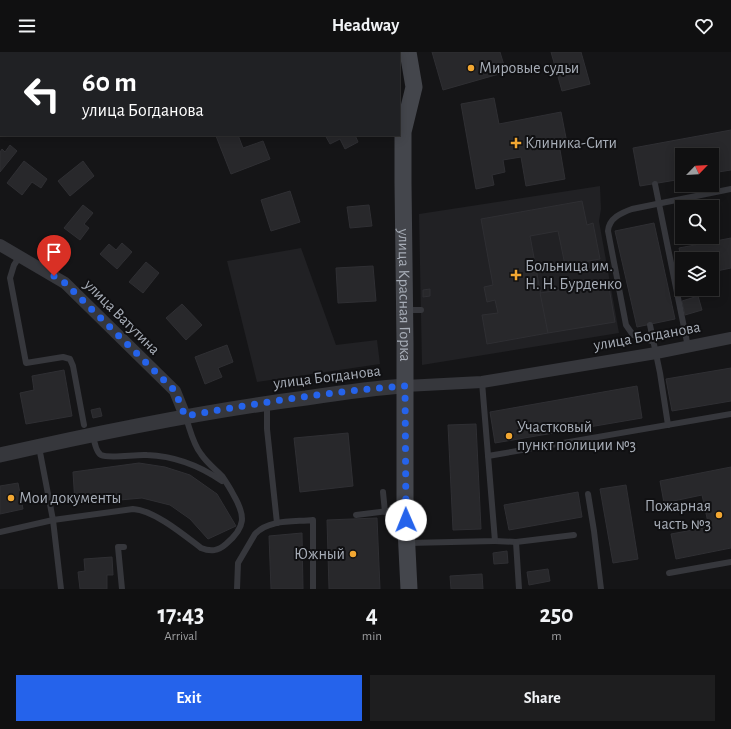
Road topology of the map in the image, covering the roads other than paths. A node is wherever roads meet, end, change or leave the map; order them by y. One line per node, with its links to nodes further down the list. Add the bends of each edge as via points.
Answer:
1 (408, 52): 12 (main road, улица Красная Горка, via 414,87 403,132 403,183 413,310)
2 (655, 184): 4 (lane)
3 (731, 189): 4 (lane)
4 (659, 203): 9 (lane); 10 (lane, via 624,212 610,222 608,231 626,325 633,335)
5 (0, 245): 6 (street, улица Ватутина)
6 (20, 256): 15 (street, улица Ватутина, via 65,283 175,391); 17 (lane, via 10,278 26,363 63,357 70,359)
7 (650, 325): 10 (lane)
8 (731, 338): 9 (street, улица Богданова)
9 (688, 347): 10 (street, улица Богданова)
10 (655, 348): 11 (street, улица Богданова); 16 (lane)
11 (482, 382): 12 (street, улица Богданова); 20 (lane)
12 (405, 386): 13 (street, улица Богданова); 24 (main road, улица Красная Горка)
13 (267, 403): 15 (street, улица Богданова); 28 (lane, via 267,429)
14 (731, 414): 16 (lane)
15 (185, 416): 17 (street, улица Богданова); 21 (lane, via 200,454)
16 (668, 425): 20 (lane)
17 (88, 430): 18 (street, улица Богданова); 21 (lane, via 101,455 148,455 179,460 201,468)
18 (39, 446): 19 (street, улица Богданова); 27 (lane)
19 (0, 455)
20 (488, 456): 31 (lane)
21 (227, 483): 27 (lane, via 240,506 243,522 239,531 215,551 201,548 141,509)
22 (383, 492): 25 (lane)
23 (588, 494): 43 (lane)
24 (405, 509): 25 (lane); 33 (main road, улица Красная Горка)
25 (385, 512): 26 (lane)
26 (356, 515)
27 (53, 520): 29 (lane); 37 (lane)
28 (277, 523): 39 (lane, via 258,530 240,558); 40 (lane, via 313,520)
29 (0, 532)
30 (574, 536): 32 (lane)
31 (495, 541): 32 (lane); 33 (lane)
32 (516, 542): 42 (lane)
33 (407, 543): 41 (main road, улица Красная Горка)
34 (124, 546): 38 (lane, via 118,547)
35 (731, 562): 36 (lane)
36 (669, 572)
37 (61, 589)
38 (122, 589)
39 (237, 589)
40 (313, 589)
41 (409, 589)
42 (519, 589)
43 (601, 589)

